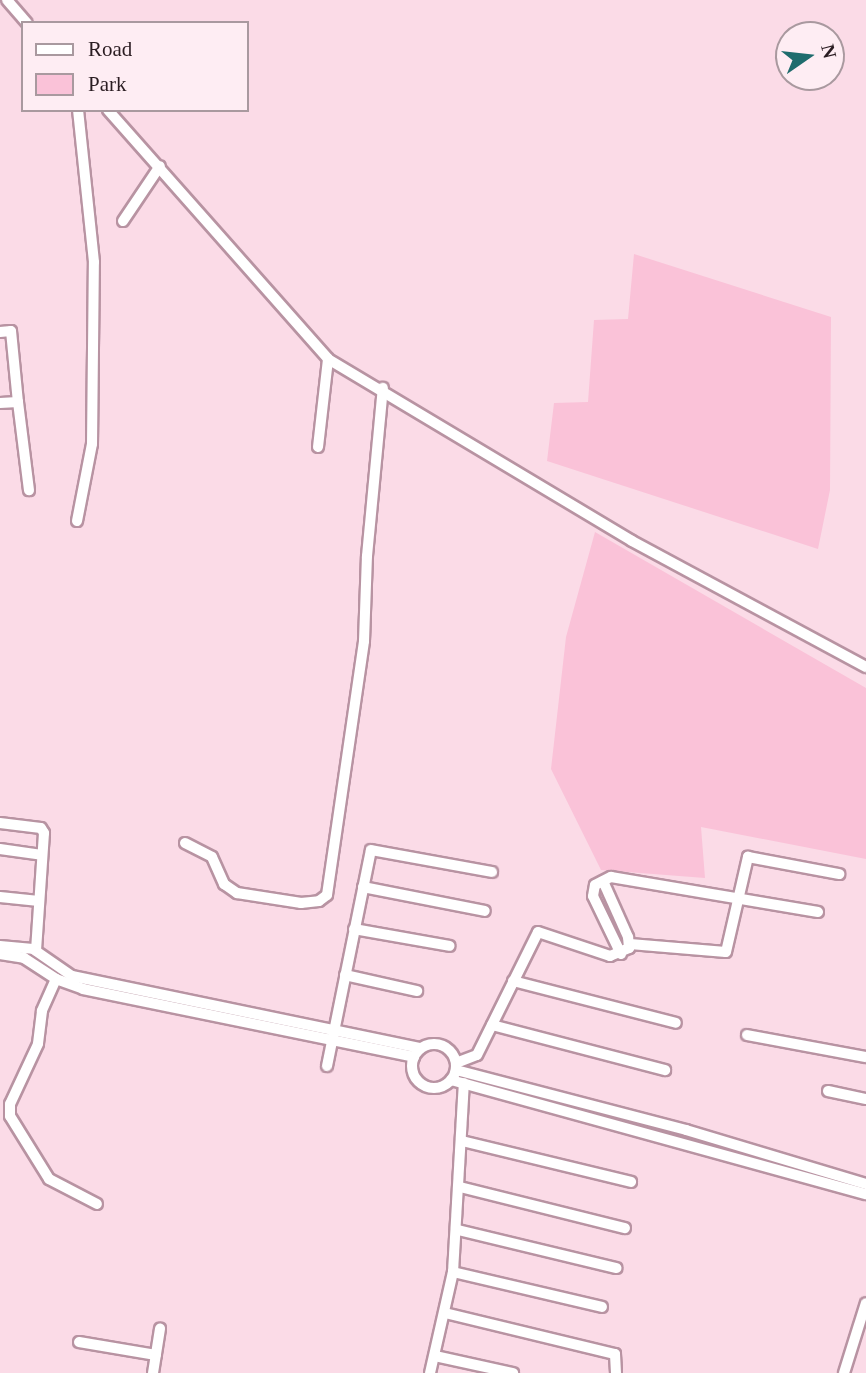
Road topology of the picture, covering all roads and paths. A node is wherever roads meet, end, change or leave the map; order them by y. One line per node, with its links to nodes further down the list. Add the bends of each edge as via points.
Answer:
1 (7, 0): 2 (street)
2 (25, 21)
3 (78, 112): 14 (street, via 94,275 92,444)
4 (110, 112): 5 (street)
5 (160, 166): 6 (street); 8 (street)
6 (123, 221)
7 (0, 332): 10 (street, via 11,331)
8 (328, 359): 9 (street); 12 (street)
9 (383, 388): 15 (street, via 632,541); 17 (street, via 364,641 327,895 301,903 237,893 224,884 212,857)
10 (18, 402): 11 (street); 13 (street)
11 (0, 403)
12 (318, 447)
13 (29, 490)
14 (77, 521)
15 (866, 667)
16 (0, 823): 19 (street, via 41,828)
17 (185, 843)
18 (0, 849): 19 (street)
19 (42, 855): 26 (street)
20 (492, 872): 23 (street, via 377,848 370,852)
21 (839, 874): 25 (street, via 748,857)
22 (603, 881): 25 (street, via 618,877); 30 (street); 35 (street, via 595,885 593,896)
23 (363, 887): 27 (street); 29 (street)
24 (0, 897): 26 (street)
25 (737, 898): 28 (street); 30 (street, via 723,954)
26 (39, 901): 33 (street)
27 (485, 911)
28 (818, 912)
29 (354, 929): 32 (street); 36 (street)
30 (630, 944): 35 (street)
31 (0, 946): 33 (street)
32 (450, 946)
33 (36, 951): 42 (street, via 72,976)
34 (0, 954): 37 (street, via 24,958)
35 (621, 954): 38 (street, via 610,956 541,931)
36 (345, 975): 39 (street); 42 (street)
37 (56, 979): 44 (street, via 90,991); 58 (street, via 42,1011 38,1044 10,1104 10,1116 49,1179)
38 (513, 981): 40 (street); 41 (street)
39 (417, 991)
40 (676, 1023)
41 (492, 1025): 48 (street); 49 (street, via 475,1058)
42 (335, 1029): 44 (street); 45 (street)
43 (747, 1035): 46 (street)
44 (332, 1040): 45 (street); 47 (street)
45 (418, 1053): 49 (street, via 441,1045 453,1053); 49 (street, via 414,1072 421,1083 440,1087)
46 (866, 1058)
47 (327, 1066)
48 (665, 1070)
49 (454, 1071): 50 (street); 55 (street, via 686,1130)
50 (464, 1083): 53 (street); 57 (street)
51 (828, 1091): 52 (street)
52 (866, 1099)
53 (462, 1141): 54 (street); 56 (street)
54 (631, 1182)
55 (866, 1184)
56 (460, 1187): 59 (street); 60 (street)
57 (866, 1194)
58 (97, 1204)
59 (625, 1228)
60 (458, 1230): 61 (street); 62 (street)
61 (616, 1268)
62 (453, 1272): 64 (street); 65 (street)
63 (866, 1303): 74 (street)
64 (602, 1307)
65 (445, 1313): 69 (street); 73 (street, via 615,1354)
66 (160, 1329): 68 (street)
67 (79, 1342): 68 (street)
68 (156, 1354): 70 (street)
69 (435, 1356): 71 (street); 72 (street)
70 (153, 1373)
71 (430, 1373)
72 (513, 1373)
73 (616, 1373)
74 (844, 1373)

